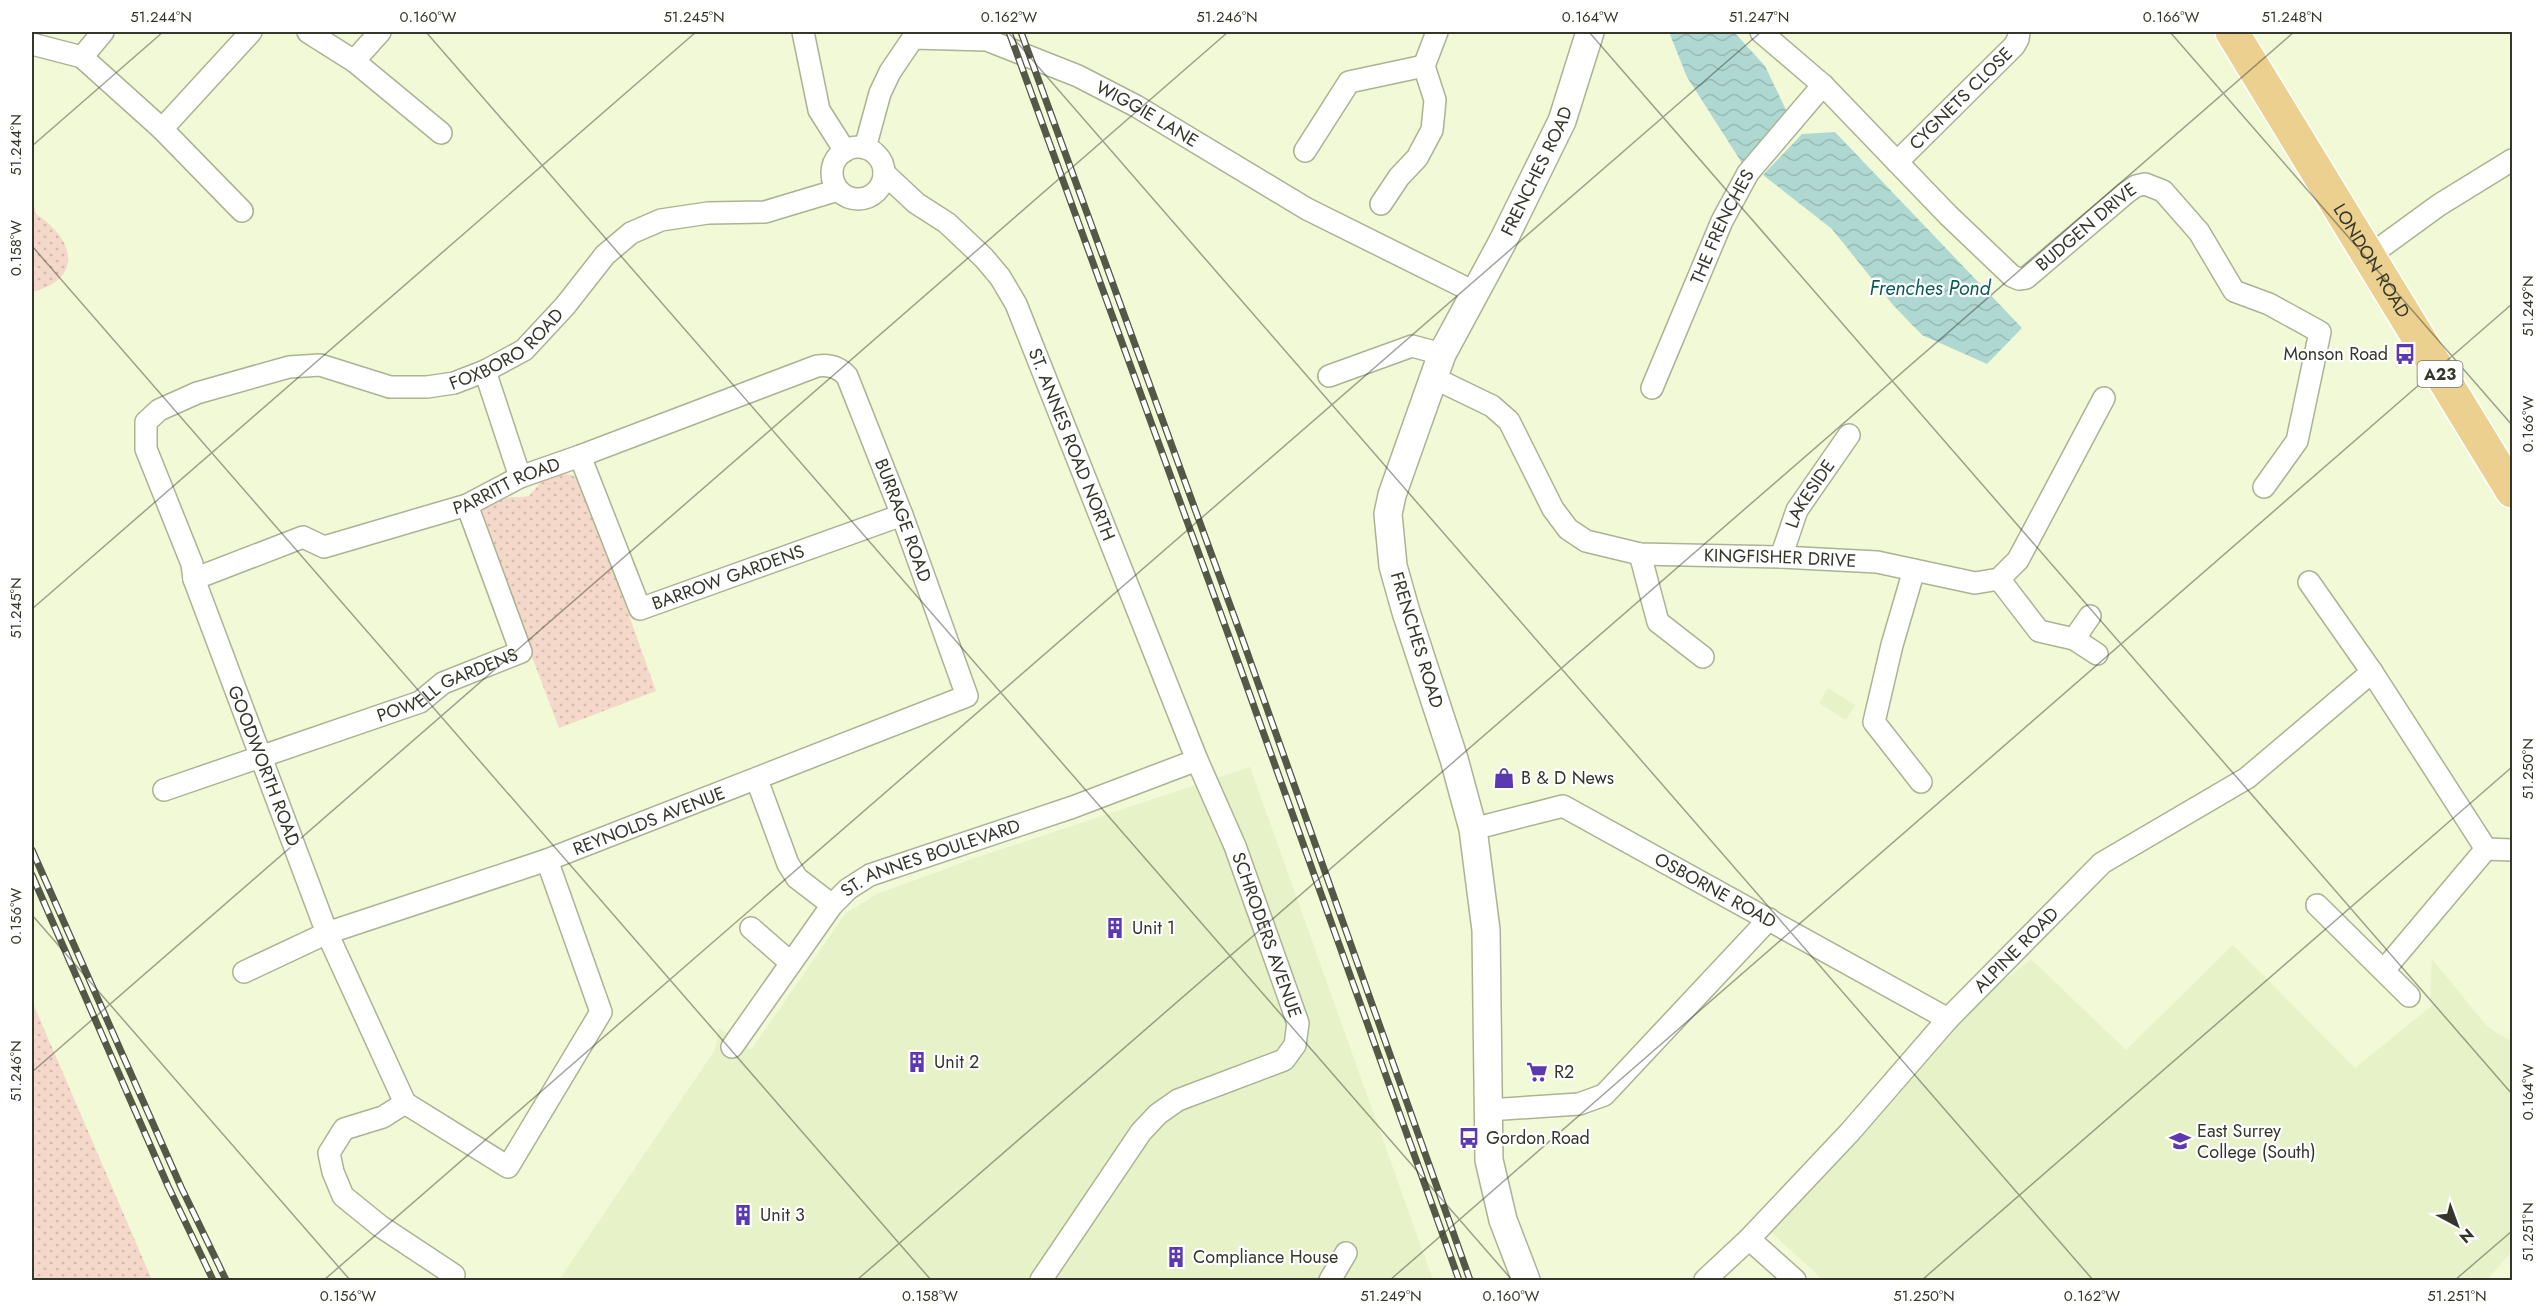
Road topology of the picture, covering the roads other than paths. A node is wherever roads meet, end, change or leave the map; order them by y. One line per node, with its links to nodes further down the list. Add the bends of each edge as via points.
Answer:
1 (103, 32): 12 (street)
2 (251, 32): 16 (street)
3 (308, 32): 13 (street)
4 (380, 32): 13 (street)
5 (803, 32): 18 (street, via 819,110)
6 (1437, 32): 14 (street)
7 (1590, 32): 27 (street, FRENCHES ROAD, via 1562,121)
8 (1761, 32): 15 (street, BUDGEN DRIVE)
9 (2019, 32): 21 (street, CYGNETS CLOSE, via 2014,46)
10 (2232, 32): 26 (main road, LONDON ROAD / A23)
11 (32, 44): 12 (street)
12 (82, 57): 16 (street)
13 (354, 61): 17 (street)
14 (1424, 66): 19 (street, via 1349,82); 24 (street, via 1435,100 1432,130 1417,158)
15 (1823, 85): 21 (street, BUDGEN DRIVE); 32 (street, THE FRENCHES, via 1748,173 1722,221)
16 (162, 129): 25 (street)
17 (441, 133)
18 (855, 149): 22 (street, via 874,152); 23 (street, via 833,166); 27 (street, WIGGIE LANE, via 885,83 913,38 987,40 1078,76 1307,208)
19 (1305, 151)
20 (2512, 160): 26 (street, via 2439,205)
21 (1897, 162): 38 (street, BUDGEN DRIVE, via 2019,279 2026,278 2136,186 2145,184 2163,191 2199,232 2234,291 2269,304 2320,332 2297,441)
22 (884, 173): 23 (street, via 879,189 862,199); 55 (street, ST. ANNES ROAD NORTH, via 984,258 1016,304)
23 (838, 190): 30 (street, FOXBORO ROAD, via 765,212 708,213 661,220 631,233 604,255 565,306 524,350)
24 (1381, 204)
25 (242, 211)
26 (2369, 256): 39 (main road, LONDON ROAD / A23)
27 (1474, 291): 28 (street, FRENCHES ROAD)
28 (1437, 365): 31 (street, KINGFISHER DRIVE, via 1412,346); 42 (street, KINGFISHER DRIVE, via 1509,420 1553,509 1568,529 1586,541); 59 (street, FRENCHES ROAD, via 1392,495 1389,524 1393,566)
29 (817, 366): 36 (street, PARRITT ROAD); 41 (street, BURRAGE ROAD, via 826,364 848,376)
30 (485, 371): 34 (street, FOXBORO ROAD, via 454,383 390,387 320,364 289,367 197,393 159,410); 37 (street)
31 (1329, 376)
32 (1652, 388)
33 (2104, 398): 46 (street, via 2018,560)
34 (146, 422): 45 (street, GOODWORTH ROAD, via 146,449 192,564)
35 (1849, 435): 43 (street, LAKESIDE, via 1797,510)
36 (580, 456): 37 (street, PARRITT ROAD); 41 (street, BARROW GARDENS, via 640,609)
37 (520, 477): 40 (street, PARRITT ROAD)
38 (2264, 487)
39 (2512, 491)
40 (467, 505): 45 (street, PARRITT ROAD, via 324,547 303,537); 54 (street, POWELL GARDENS, via 521,652 443,683 420,702)
41 (902, 515): 53 (street, BURRAGE ROAD)
42 (1640, 554): 43 (street, KINGFISHER DRIVE); 51 (street, via 1658,622)
43 (1780, 557): 44 (street, KINGFISHER DRIVE, via 1877,562)
44 (1914, 570): 46 (street, KINGFISHER DRIVE, via 1976,583); 57 (street, via 1874,722)
45 (194, 579): 54 (street, GOODWORTH ROAD)
46 (1999, 579): 49 (street, via 2039,631)
47 (2309, 582): 52 (street)
48 (2090, 616): 49 (street)
49 (2074, 639): 50 (street)
50 (2097, 654)
51 (1703, 657)
52 (2373, 672): 60 (street); 72 (street, ALPINE ROAD, via 2247,778 2102,863)
53 (967, 696): 56 (street, REYNOLDS AVENUE)
54 (260, 756): 58 (street); 67 (street, GOODWORTH ROAD)
55 (1197, 760): 63 (street, ST. ANNES BOULEVARD, via 1073,807 870,875); 79 (street, SCHRODERS AVENUE, via 1234,846 1294,1009 1298,1023 1295,1045 1284,1060 1178,1100 1158,1114 1141,1132)
56 (757, 780): 62 (street, REYNOLDS AVENUE); 63 (street, via 788,864 797,878)
57 (1921, 782)
58 (164, 790)
59 (1473, 829): 65 (street, OSBORNE ROAD, via 1563,806); 75 (street, FRENCHES ROAD, via 1486,930)
60 (2486, 849): 61 (street); 69 (street)
61 (2512, 850)
62 (547, 860): 67 (street, REYNOLDS AVENUE); 74 (street, via 601,1012 508,1167)
63 (832, 905): 68 (street, ST. ANNES BOULEVARD)
64 (2317, 905): 69 (street)
65 (1768, 919): 72 (street, OSBORNE ROAD); 75 (street, via 1604,1095 1579,1104)
66 (752, 928): 68 (street)
67 (327, 933): 70 (street, REYNOLDS AVENUE); 74 (street, GOODWORTH ROAD)
68 (791, 963): 73 (street, ST. ANNES BOULEVARD)
69 (2385, 970): 71 (street)
70 (244, 972)
71 (2409, 996)
72 (1948, 1019): 76 (street, ALPINE ROAD, via 1850,1132)
73 (732, 1047)
74 (405, 1103): 78 (street, via 384,1116 344,1129 329,1153 333,1172 343,1196)
75 (1488, 1110): 81 (street, FRENCHES ROAD, via 1489,1160 1503,1220)
76 (1749, 1239): 82 (street, ALPINE ROAD); 83 (street)
77 (1346, 1253): 80 (street)
78 (454, 1275)
79 (1041, 1281)
80 (1330, 1281)
81 (1526, 1281)
82 (1705, 1281)
83 (1795, 1281)

